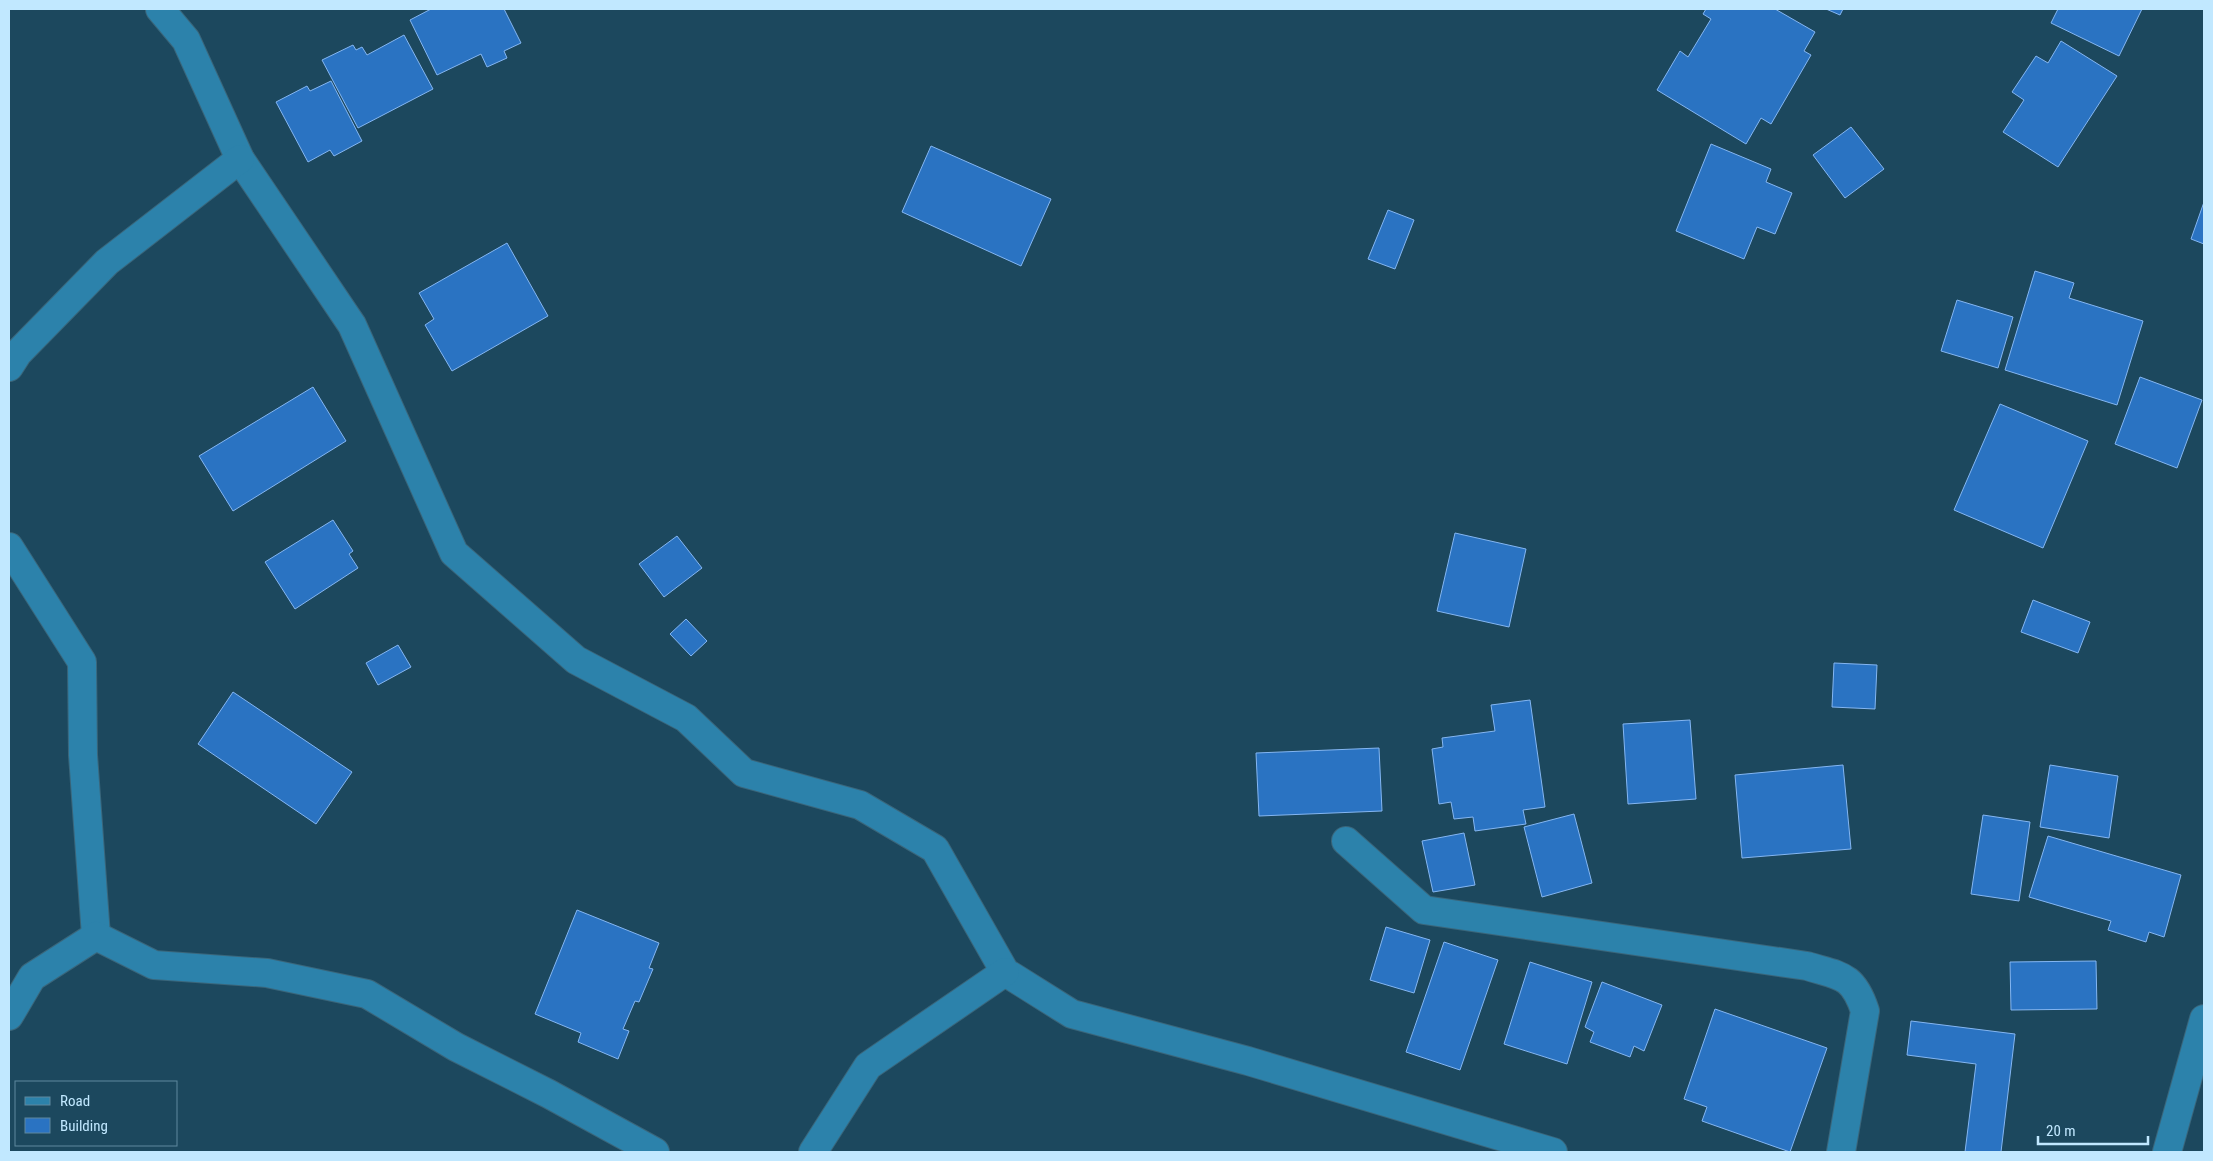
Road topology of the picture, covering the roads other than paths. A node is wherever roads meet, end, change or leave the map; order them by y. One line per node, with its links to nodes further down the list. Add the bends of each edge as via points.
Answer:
1 (160, 9): 2 (street, via 186,40)
2 (240, 159): 3 (street, via 108,262 18,353); 7 (street, via 352,325 454,553 576,660 686,718 744,773 860,805 935,849)
3 (9, 367)
4 (9, 547): 6 (street, via 82,662 84,755)
5 (1346, 841): 13 (street, via 1424,910 1807,966 1844,977 1859,992 1865,1011)
6 (96, 936): 8 (street, via 32,977); 10 (street, via 154,965 267,973 367,994 456,1047)
7 (1005, 972): 11 (street, via 868,1066); 12 (street, via 1072,1014 1248,1060)
8 (9, 1016)
9 (2204, 1019): 14 (street)
10 (655, 1152)
11 (813, 1152)
12 (1554, 1152)
13 (1841, 1152)
14 (2167, 1152)

